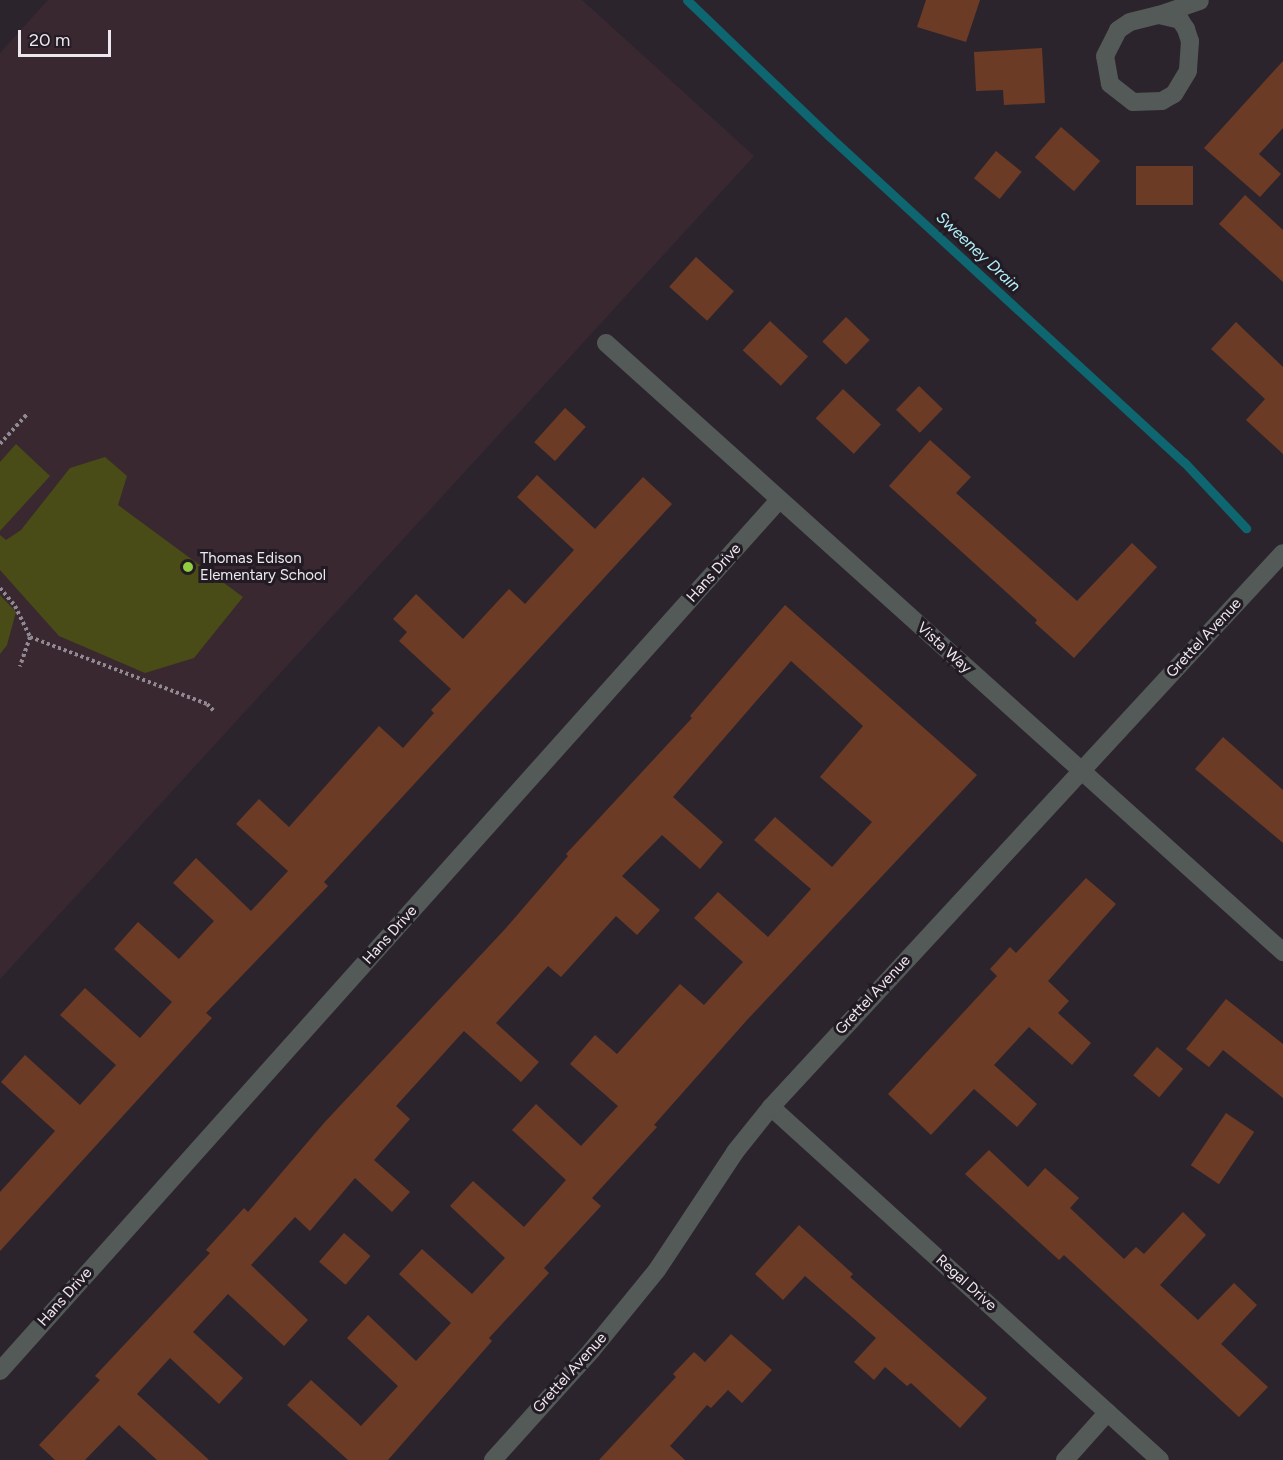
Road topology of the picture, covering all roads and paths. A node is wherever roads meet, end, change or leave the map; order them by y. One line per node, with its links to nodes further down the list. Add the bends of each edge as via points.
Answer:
1 (1200, 0): 2 (street); 3 (street)
2 (1159, 15): 3 (street, via 1180,21); 3 (street, via 1130,22 1109,42 1105,70 1120,95 1147,104 1174,94 1188,71)
3 (1190, 41)
4 (606, 343): 7 (street, Vista Way)
5 (28, 413): 6 (path)
6 (0, 444)
7 (779, 500): 13 (street, Vista Way); 16 (street, Hans Drive)
8 (1283, 553): 13 (street, Grettel Avenue)
9 (0, 588): 10 (path, via 15,606)
10 (30, 637): 11 (path); 12 (path, via 207,704)
11 (20, 666)
12 (214, 711)
13 (1079, 771): 14 (street, Vista Way); 15 (street, Grettel Avenue)
14 (1283, 952)
15 (771, 1107): 17 (street, Regal Drive); 18 (street, Grettel Avenue, via 735,1152 650,1279)
16 (0, 1371)
17 (1108, 1412): 19 (street); 20 (street, Regal Drive)
18 (493, 1460)
19 (1065, 1460)
20 (1160, 1460)

